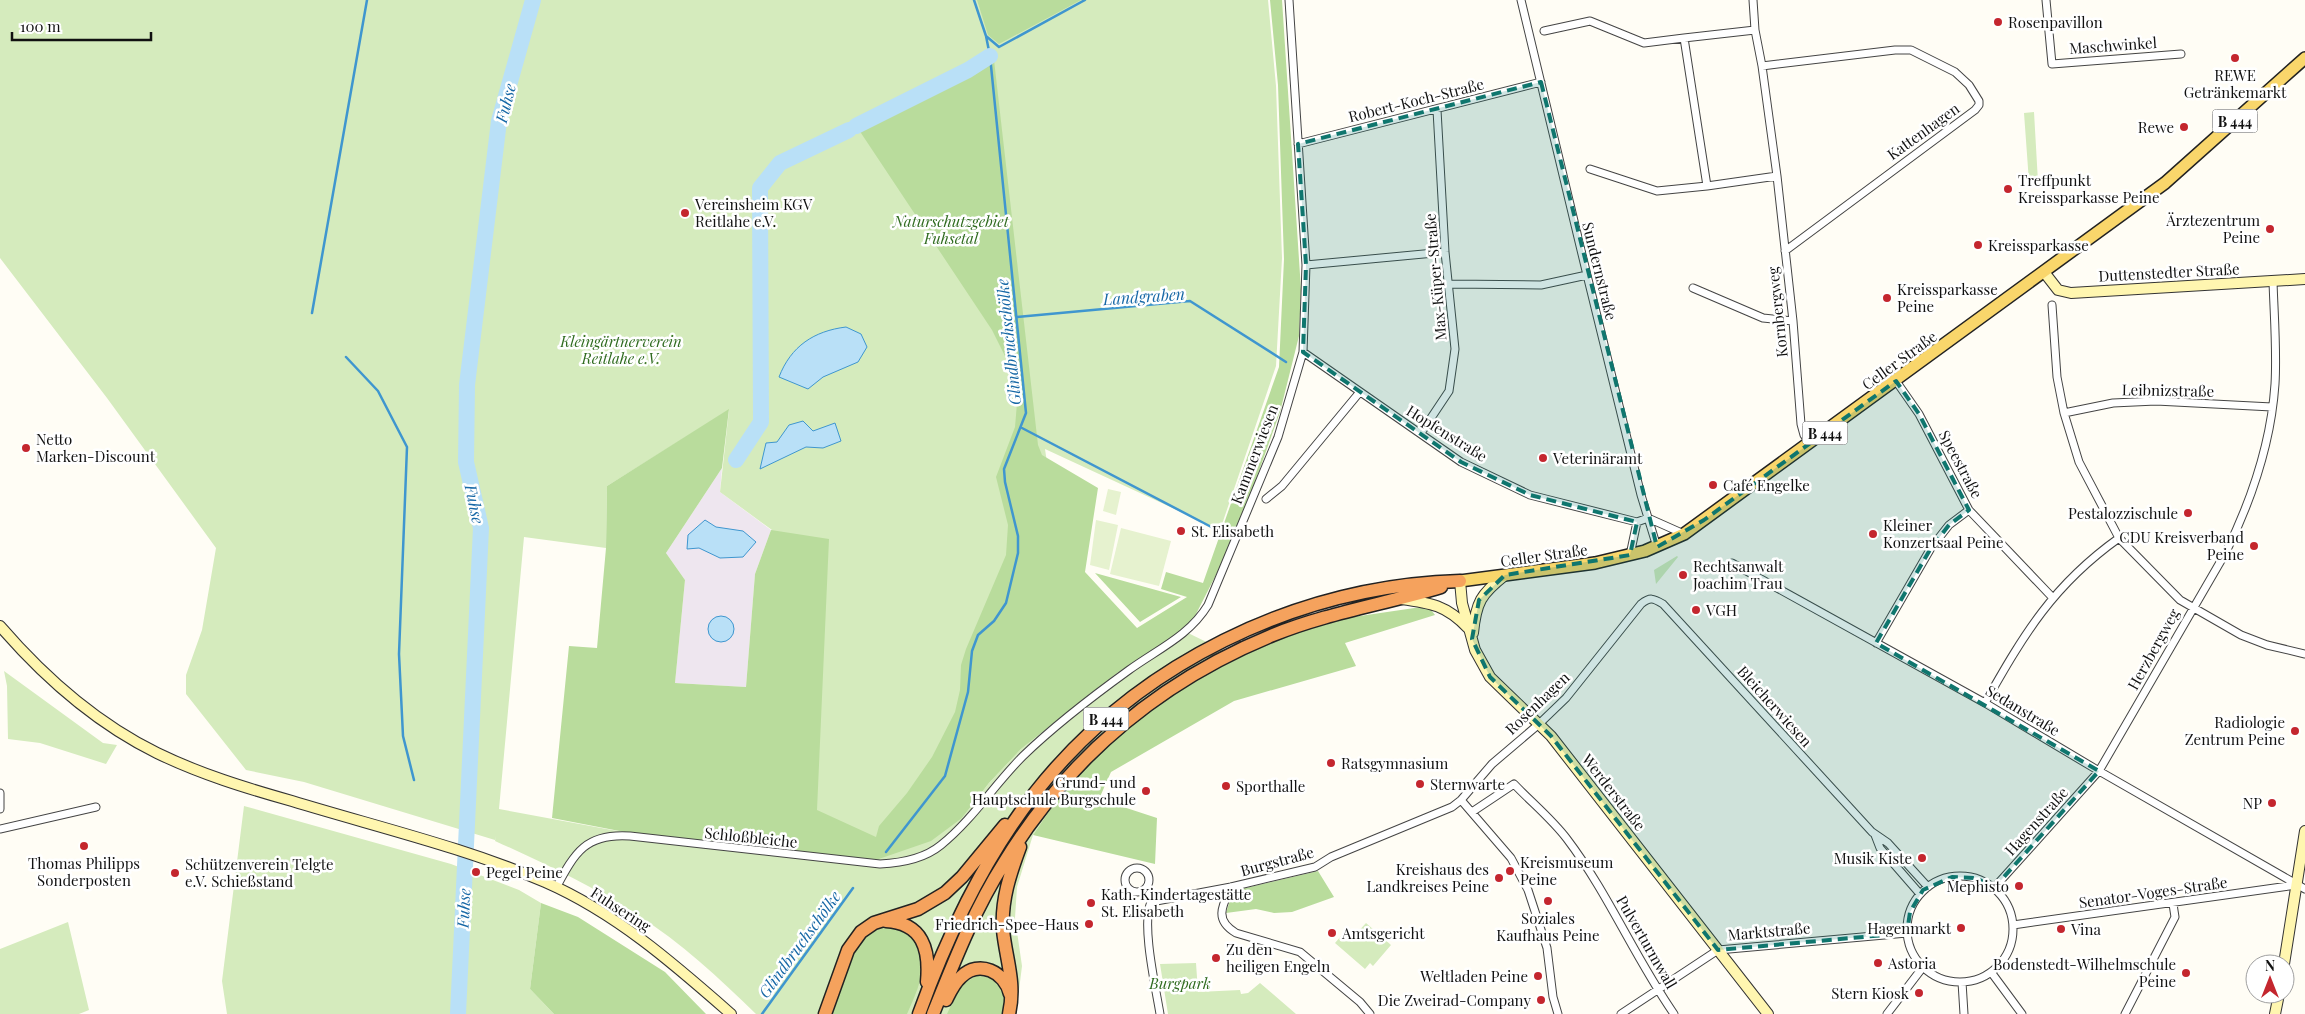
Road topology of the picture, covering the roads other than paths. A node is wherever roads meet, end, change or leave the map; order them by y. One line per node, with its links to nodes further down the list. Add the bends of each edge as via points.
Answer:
1 (1289, 0): 13 (street, Kammerwiesen)
2 (1521, 0): 11 (street, Sundernstraße)
3 (1753, 0): 5 (street, Kornbergweg)
4 (2046, 0): 8 (street, Maschwinkel, via 2052,64)
5 (1755, 30): 7 (street); 10 (street, Kornbergweg)
6 (1544, 31): 7 (street, via 1590,21 1644,44)
7 (1684, 38): 16 (street)
8 (2181, 54)
9 (2305, 58): 20 (main road, Celler Straße / B 444, via 2165,183)
10 (1762, 66): 15 (street, Kornbergweg); 17 (street, Kattenhagen, via 1911,50 1955,72 1969,84 1979,101 1975,110)
11 (1541, 82): 12 (street, Robert-Koch-Straße); 21 (street, Sundernstraße)
12 (1437, 110): 13 (street, Robert-Koch-Straße); 18 (street, Max-Küper-Straße)
13 (1298, 144): 19 (street, Kammerwiesen)
14 (1590, 169): 16 (street, via 1658,191)
15 (1777, 176): 16 (street); 17 (street, Kornbergweg)
16 (1707, 186)
17 (1785, 250): 27 (street, Kornbergweg)
18 (1445, 252): 19 (street); 24 (street, Max-Küper-Straße)
19 (1306, 265): 28 (street, Kammerwiesen)
20 (2044, 272): 23 (street, Duttenstedter Straße, via 2058,290 2071,293); 29 (main road, Celler Straße / B 444)
21 (1587, 275): 24 (street, via 1541,284); 37 (street, Sundernstraße)
22 (2305, 279): 23 (street, Duttenstedter Straße)
23 (2273, 281): 31 (street, via 2276,366)
24 (1450, 284): 33 (street, Max-Küper-Straße, via 1455,349 1449,391)
25 (1693, 288): 27 (street, via 1763,318)
26 (2052, 305): 32 (street, Herzbergweg, via 2057,377)
27 (1793, 321): 34 (street, Kornbergweg, via 1801,424)
28 (1303, 352): 30 (street, Hopfenstraße); 66 (street, Kammerwiesen, via 1278,437 1200,617 1185,633 1142,660 1023,756)
29 (1896, 380): 34 (main road, Celler Straße / B 444); 36 (street, Speestraße, via 1919,414)
30 (1359, 392): 33 (street, Hopfenstraße); 35 (street, Kammerwiesen, via 1282,486)
31 (2272, 407): 32 (street, Leibnizstraße, via 2156,401 2113,404); 49 (street, via 2268,438 2249,503 2226,552)
32 (2064, 413): 40 (street, Herzbergweg, via 2079,462)
33 (1421, 433): 38 (street, Hopfenstraße, via 1461,462 1530,495)
34 (1810, 444): 39 (main road, Celler Straße / B 444)
35 (1266, 499)
36 (1969, 510): 46 (street, Speestraße); 52 (street, via 1949,525 1931,548)
37 (1648, 518): 38 (street); 39 (street); 41 (street, Sundernstraße)
38 (1637, 522): 42 (street)
39 (1684, 534): 41 (main road, Celler Straße / B 444)
40 (2119, 538): 46 (street, via 2093,556); 49 (street, Herzbergweg, via 2180,600)
41 (1657, 547): 42 (main road, Celler Straße / B 444)
42 (1630, 555): 44 (main road, Celler Straße / B 444, via 1579,566)
43 (1732, 563): 52 (street, Sedanstraße)
44 (1505, 575): 45 (main road, Celler Straße / B 444); 51 (street, via 1479,600)
45 (1460, 581): 48 (highway, B 444); 51 (street, Werderstraße); 63 (highway, B 444, via 1409,584 1354,594 1268,620 1218,644 1167,672 1120,706 1061,763)
46 (2052, 597): 54 (street, via 2018,645)
47 (1653, 598): 55 (street, Rosenhagen, via 1641,604 1566,698); 68 (street, Bleicherwiesen, via 1663,604)
48 (1401, 599): 51 (street, via 1446,609); 64 (highway, B 444, via 1352,609 1274,634 1188,677 1124,722 1072,772)
49 (2192, 607): 53 (street, via 2266,645); 56 (street, Herzbergweg, via 2172,647)
50 (0, 626): 72 (street, Fuhsering, via 48,677 80,704 124,735 181,764 244,787 479,856)
51 (1470, 633): 55 (street, Werderstraße, via 1481,664 1490,677)
52 (1876, 643): 54 (street, Sedanstraße)
53 (2305, 654)
54 (1985, 703): 56 (street, Sedanstraße)
55 (1539, 724): 58 (street, Rosenhagen, via 1492,764); 81 (street, Werderstraße)
56 (2098, 771): 71 (street, Sedanstraße); 73 (street, Hagenstraße)
57 (0, 793): 60 (street)
58 (1461, 800): 61 (street); 62 (street, Rosenhagen)
59 (96, 807): 65 (street)
60 (0, 809)
61 (1472, 812): 86 (street, Pulverturmwall, via 1514,784 1566,838 1606,899); 96 (street, via 1511,858 1528,890 1547,948)
62 (1430, 817): 69 (street, Burgstraße, via 1331,857 1315,867)
63 (1016, 820): 78 (highway, via 1002,826 962,878 945,893 918,909); 87 (highway, B 444, via 973,888)
64 (1027, 828): 88 (highway, via 1007,884 1003,908 1004,940 1012,977); 92 (highway, B 444, via 1003,864 971,924)
65 (0, 829)
66 (957, 829): 72 (street, Schloßbleiche, via 940,846 920,857 880,864 630,836 604,836 579,851)
67 (2305, 831): 71 (street)
68 (1875, 835): 70 (street, Bleicherwiesen, via 1888,843); 75 (street, Bleicherwiesen, via 1880,848)
69 (1231, 887): 76 (street, Burgstraße); 95 (street, via 1222,911 1224,925 1236,934 1300,952)
70 (1928, 887): 73 (street, via 1952,876 1966,876); 75 (street)
71 (2301, 887): 77 (street, Senator-Voges-Straße); 82 (street)
72 (556, 888): 89 (street, Fuhsering, via 591,906 664,956)
73 (1994, 888): 79 (street, via 2007,904)
74 (1144, 890): 76 (street)
75 (1920, 894): 80 (street, via 1910,912)
76 (1151, 902): 94 (street, via 1147,910 1150,959)
77 (2173, 904): 79 (street, Senator-Voges-Straße); 103 (street, via 2175,917)
78 (874, 923): 87 (highway, via 900,923 922,941 929,962); 90 (highway, via 851,944)
79 (2013, 925): 84 (street, via 2008,952)
80 (1907, 933): 81 (street, Marktstraße); 83 (street, via 1912,951)
81 (1718, 950): 86 (street, Marktstraße); 99 (street, Werderstraße)
82 (2286, 954)
83 (1923, 967): 85 (street, via 1941,978); 100 (street)
84 (1991, 972): 85 (street); 102 (street)
85 (1962, 982): 101 (street)
86 (1658, 990): 97 (street, Marktstraße); 98 (street, Pulverturmwall)
87 (925, 997): 91 (highway, B 444)
88 (1011, 999): 92 (highway, via 1009,986 1001,976 990,970 977,969 960,978 942,1008); 93 (highway)
89 (731, 1014)
90 (825, 1014)
91 (919, 1014)
92 (934, 1014)
93 (1008, 1014)
94 (1160, 1014)
95 (1370, 1014)
96 (1558, 1014)
97 (1621, 1014)
98 (1674, 1014)
99 (1768, 1014)
100 (1887, 1014)
101 (1964, 1014)
102 (2022, 1014)
103 (2125, 1014)

